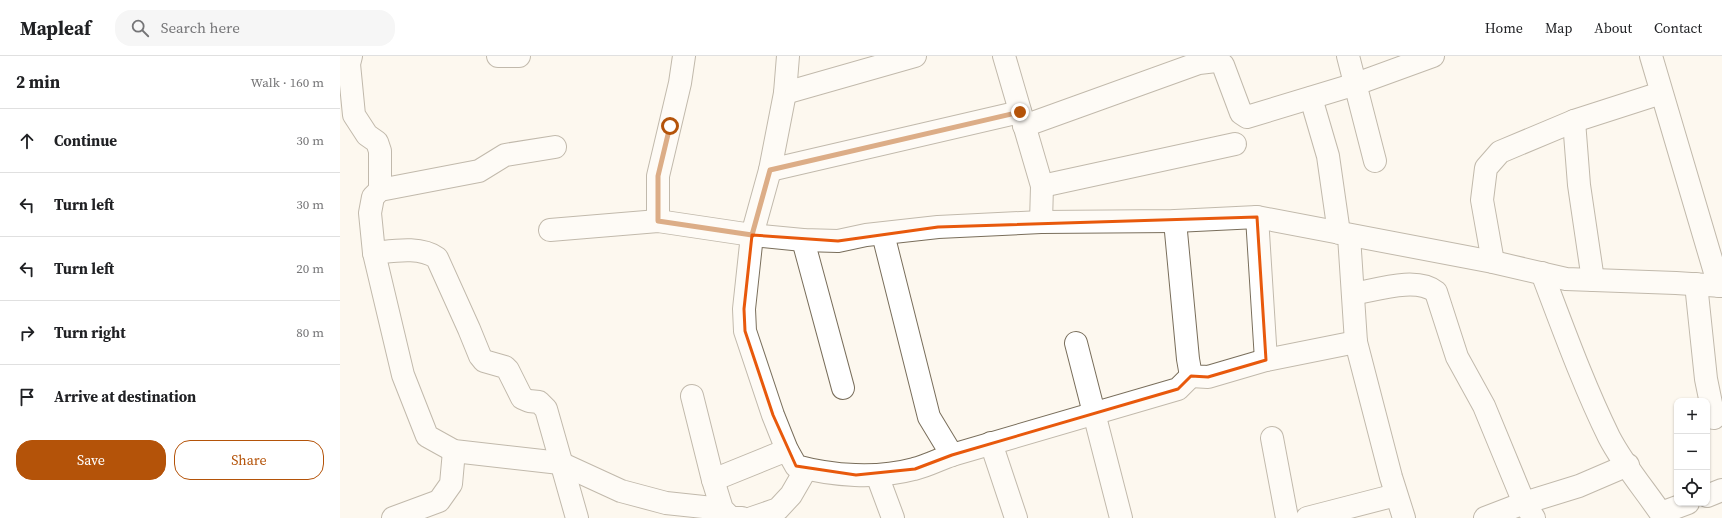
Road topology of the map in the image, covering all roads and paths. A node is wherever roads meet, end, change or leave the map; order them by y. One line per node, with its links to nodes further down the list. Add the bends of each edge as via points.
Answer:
1 (350, 56): 23 (street, via 354,115 367,135 377,142 380,150)
2 (498, 56): 3 (street)
3 (519, 56)
4 (684, 56): 25 (street, via 658,176)
5 (788, 56): 13 (street)
6 (915, 56): 13 (street)
7 (1004, 56): 16 (street)
8 (1348, 56): 12 (street)
9 (1433, 56): 12 (street)
10 (1650, 56): 14 (street)
11 (1222, 60): 15 (street, via 1241,113 1247,117); 16 (street, via 1200,63)
12 (1356, 84): 15 (street); 20 (street)
13 (785, 93): 21 (street)
14 (1661, 93): 17 (street); 38 (street)
15 (1310, 98): 31 (street, via 1328,156)
16 (1022, 119): 21 (street); 22 (street)
17 (1574, 121): 34 (street, via 1500,152 1486,168 1482,200); 36 (street, via 1579,185)
18 (1235, 144): 22 (street)
19 (555, 147): 23 (street, via 506,156 479,171)
20 (1375, 161)
21 (770, 170): 30 (street)
22 (1042, 186): 27 (street)
23 (380, 190): 33 (street, via 373,197 370,213)
24 (1257, 217): 26 (street); 31 (street); 42 (street)
25 (658, 221): 28 (street); 30 (street)
26 (1175, 221): 27 (street); 43 (street, via 1188,359)
27 (1040, 222): 29 (street, via 938,227)
28 (550, 230)
29 (883, 234): 32 (street, via 838,241); 52 (street, via 929,417)
30 (752, 235): 32 (street); 50 (street, via 744,309 745,331)
31 (1344, 235): 34 (street); 39 (street)
32 (803, 240): 44 (street)
33 (374, 254): 51 (street, via 404,375 427,436); 53 (street, via 400,251 429,252 437,258 480,356 484,361 505,367 522,398 540,402 546,408)
34 (1493, 262): 35 (street)
35 (1542, 273): 36 (street, via 1566,279); 54 (street, via 1580,372 1610,438)
36 (1593, 280): 37 (street)
37 (1696, 284): 38 (street); 47 (street, via 1706,379)
38 (1721, 286)
39 (1353, 294): 40 (street); 63 (street, via 1409,284 1430,287 1436,292 1457,357 1484,406)
40 (1356, 342): 42 (street); 59 (street)
41 (1076, 343): 46 (street)
42 (1266, 360): 43 (street, via 1208,377)
43 (1192, 376): 46 (street, via 1178,389)
44 (843, 388)
45 (692, 396): 57 (street)
46 (1094, 413): 49 (street); 71 (street)
47 (1714, 418)
48 (1272, 438): 72 (street)
49 (991, 443): 52 (street); 70 (street)
50 (786, 450): 55 (street, via 796,466); 57 (street)
51 (454, 451): 53 (street); 65 (street, via 451,484 439,501)
52 (952, 455): 56 (street, via 915,469)
53 (560, 463): 62 (street, via 621,491 666,503); 66 (street)
54 (1628, 465): 63 (street); 64 (street)
55 (806, 469): 56 (street); 68 (street, via 791,495 778,509)
56 (877, 475): 69 (street)
57 (713, 480): 62 (street)
58 (1722, 490): 60 (street)
59 (1396, 495): 73 (street); 74 (street)
60 (1710, 495)
61 (1682, 506): 64 (street)
62 (722, 509): 67 (street, via 731,518)
63 (1529, 510): 75 (street)
64 (1662, 516)
65 (393, 518)
66 (577, 518)
67 (742, 518)
68 (752, 518)
69 (893, 518)
70 (1016, 518)
71 (1121, 518)
72 (1288, 518)
73 (1309, 518)
74 (1404, 518)
75 (1485, 518)

